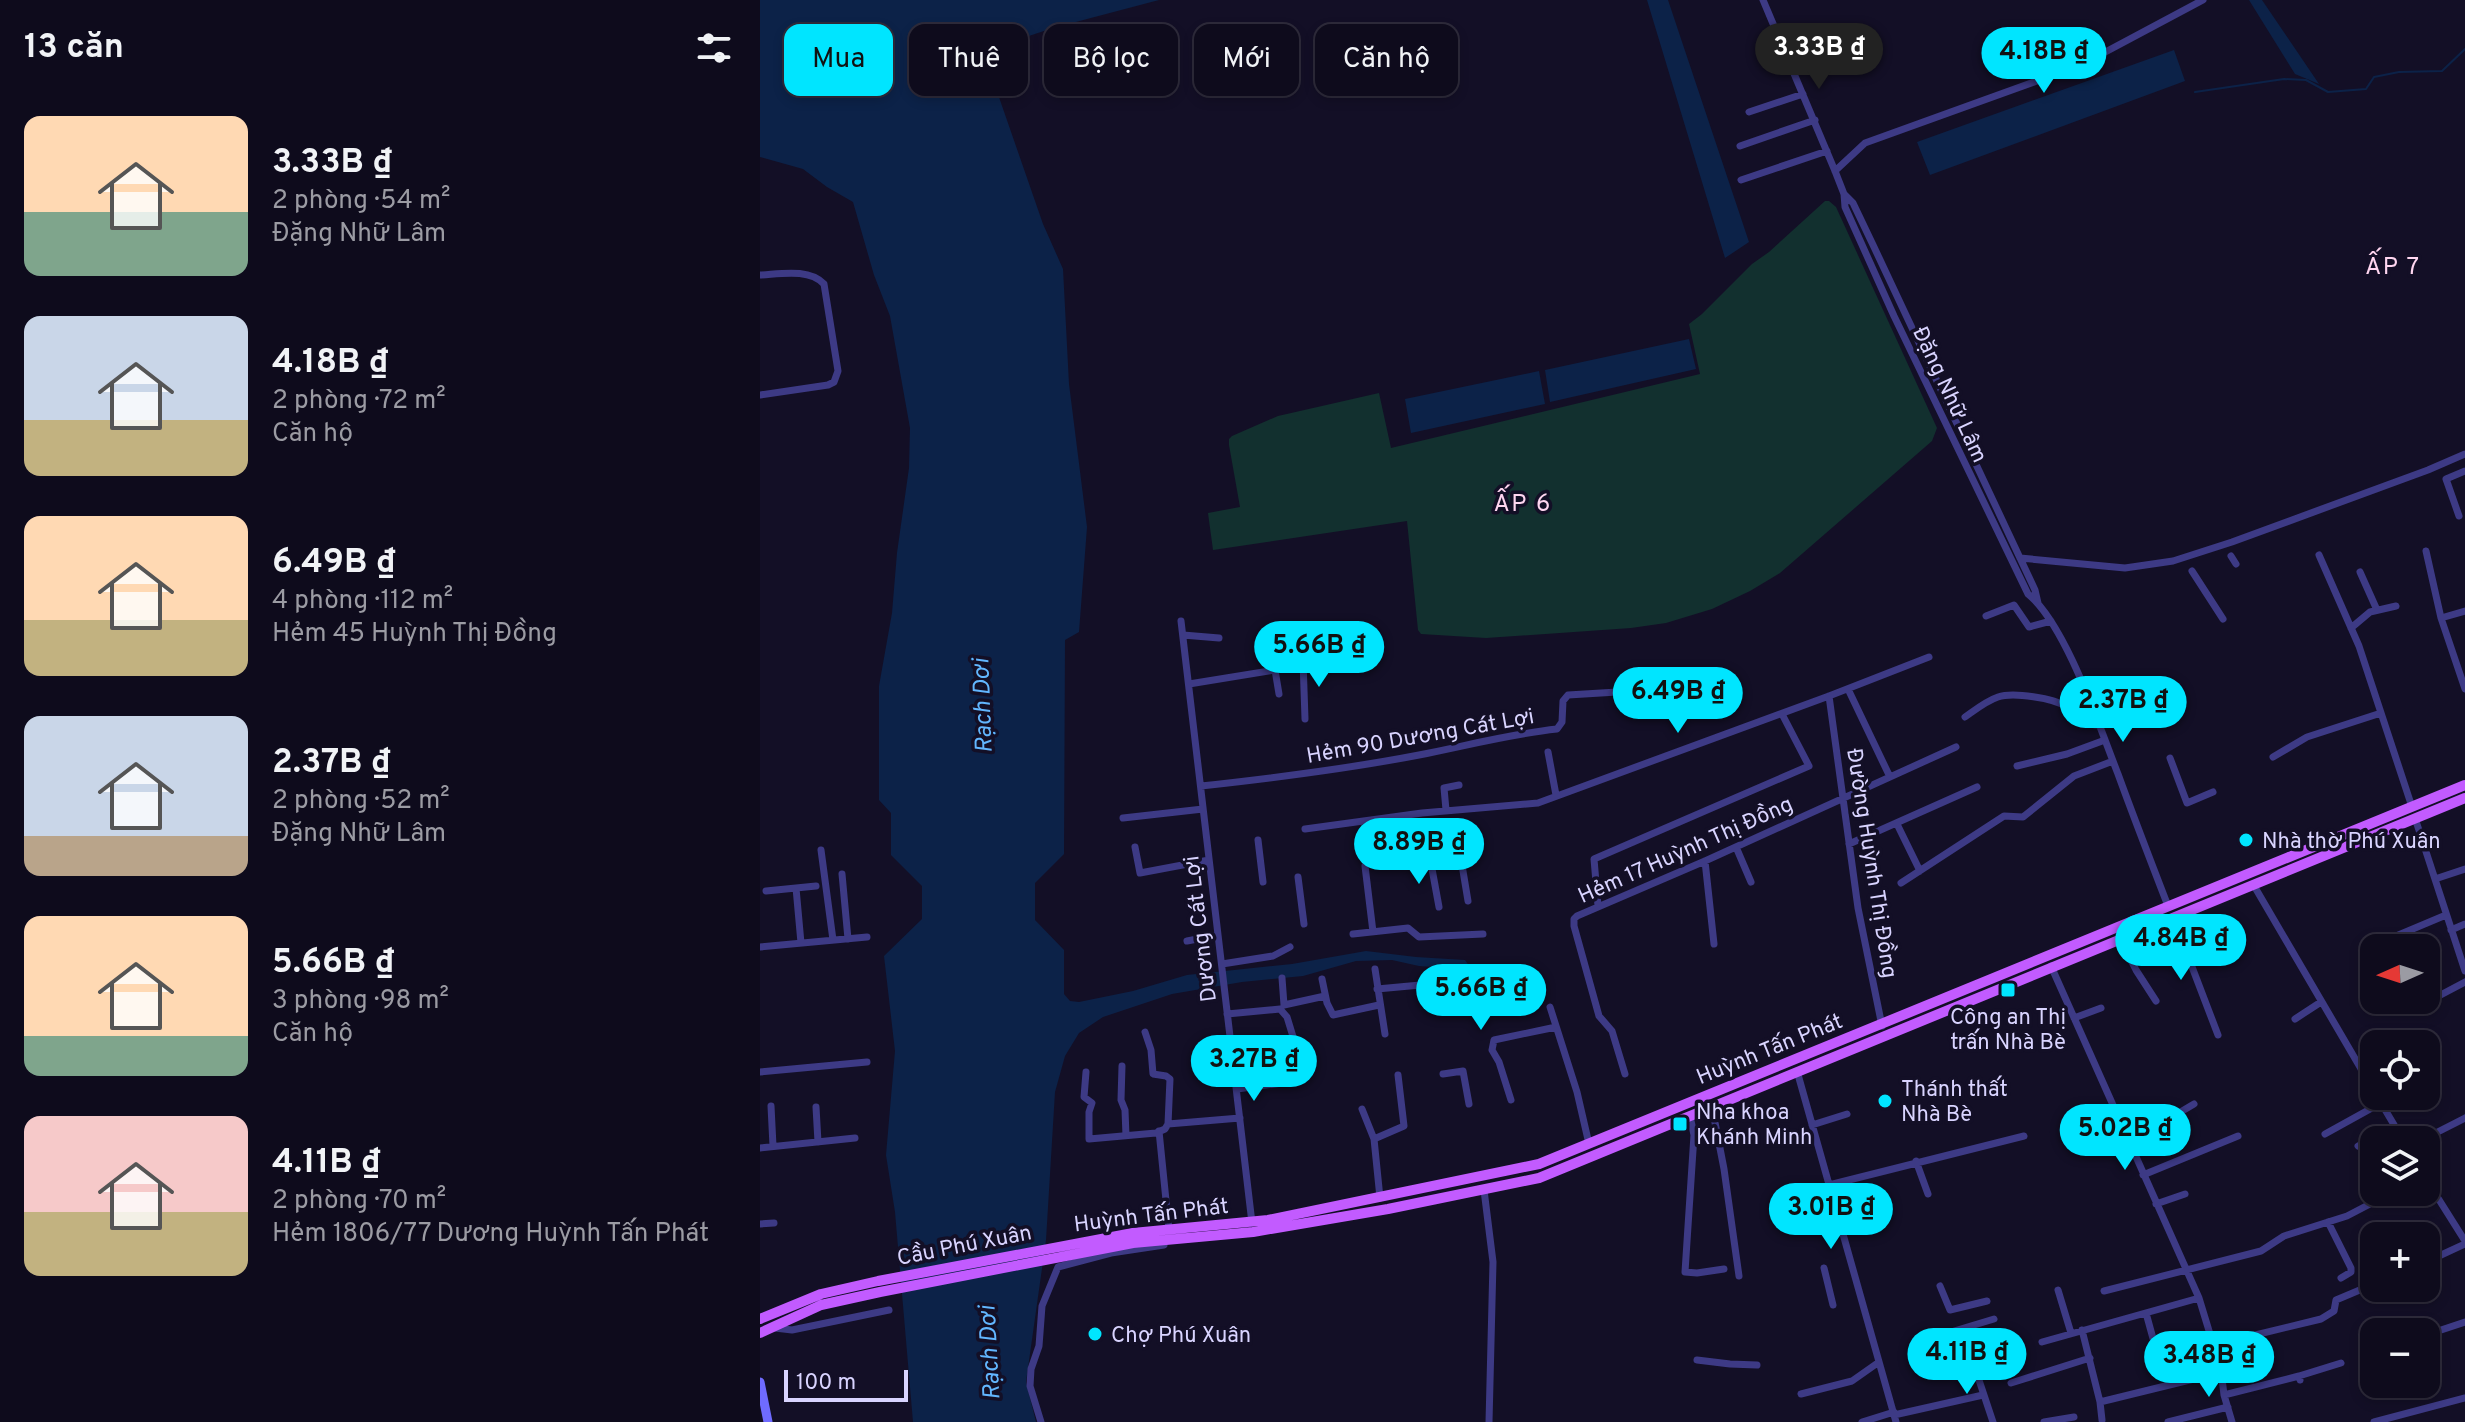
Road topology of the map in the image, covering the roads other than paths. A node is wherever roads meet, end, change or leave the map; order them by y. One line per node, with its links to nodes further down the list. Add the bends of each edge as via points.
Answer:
1 (1763, 0): 3 (street, Đặng Nhữ Lâm)
2 (2203, 0): 8 (street, via 2081,65 1865,143)
3 (1803, 94): 4 (street); 5 (street, Đặng Nhữ Lâm)
4 (1749, 112)
5 (1815, 120): 6 (street); 7 (street, Đặng Nhữ Lâm)
6 (1740, 146)
7 (1827, 151): 8 (street, Đặng Nhữ Lâm); 9 (street)
8 (1835, 171): 10 (street, Đặng Nhữ Lâm)
9 (1741, 180)
10 (1844, 194): 18 (street, Đặng Nhữ Lâm, via 1853,203); 21 (street, Đặng Nhữ Lâm, via 1845,207 1894,316 2011,562)
11 (760, 275): 12 (street, via 797,273 824,284 838,371 828,385)
12 (760, 395)
13 (2465, 454): 18 (street, via 2173,561 2125,568)
14 (2465, 471): 15 (street, via 2446,479)
15 (2459, 516)
16 (2426, 551): 26 (street)
17 (2319, 555): 30 (street)
18 (2020, 558): 21 (street, Đặng Nhữ Lâm)
19 (2360, 572): 23 (street)
20 (2194, 575): 27 (street)
21 (2038, 603): 29 (street, Đặng Nhữ Lâm)
22 (2396, 606): 23 (street)
23 (2377, 610): 30 (street)
24 (2465, 611): 26 (street)
25 (1986, 616): 29 (street, via 2013,604 2028,626)
26 (2441, 618): 38 (street)
27 (2223, 619)
28 (1181, 621): 31 (street, Dương Cát Lợi)
29 (2051, 621): 45 (street, Đặng Nhữ Lâm)
30 (2351, 628): 41 (street)
31 (1183, 635): 32 (street); 35 (street, Dương Cát Lợi)
32 (1219, 638)
33 (1929, 657): 37 (street)
34 (1303, 660): 44 (street)
35 (1189, 684): 39 (street, via 1275,670); 56 (street, Dương Cát Lợi)
36 (1667, 689): 56 (street, Hẻm 90 Dương Cát Lợi, via 1568,695 1557,729 1337,769)
37 (1848, 689): 40 (street); 53 (street)
38 (2465, 689)
39 (1279, 694)
40 (1829, 696): 42 (street); 60 (street, Đường Huỳnh Thị Đồng)
41 (2381, 713): 49 (street, via 2307,737); 64 (street)
42 (1782, 714): 59 (street); 91 (street, via 1809,766 1594,859)
43 (1965, 717): 45 (street, via 1997,697 2019,697 2054,701 2083,723)
44 (1305, 719)
45 (2099, 725): 46 (street, Đặng Nhữ Lâm)
46 (2105, 740): 51 (street, Đặng Nhữ Lâm); 52 (street)
47 (1956, 747): 53 (street, Hẻm 17 Huỳnh Thị Đồng)
48 (1548, 752): 59 (street)
49 (2273, 757)
50 (2170, 758): 58 (street, via 2187,803)
51 (2113, 761): 79 (street, via 2074,776 2023,817 2004,816); 92 (street, Đặng Nhữ Lâm)
52 (2017, 766)
53 (1890, 777): 60 (street, Hẻm 17 Huỳnh Thị Đồng)
54 (1459, 785): 63 (street, via 1444,788)
55 (2465, 785): 64 (main road, Huỳnh Tấn Phát)
56 (1201, 786): 62 (street, Dương Cát Lợi)
57 (1977, 787): 66 (street)
58 (2213, 792)
59 (1556, 795): 63 (street, via 1538,803)
60 (1843, 798): 69 (street, Đường Huỳnh Thị Đồng); 71 (street, Hẻm 17 Huỳnh Thị Đồng)
61 (2465, 798): 64 (main road, Huỳnh Tấn Phát)
62 (1203, 809): 65 (street); 75 (street, Dương Cát Lợi)
63 (1446, 810): 67 (street)
64 (2413, 813): 82 (street); 86 (main road, Huỳnh Tấn Phát); 92 (main road, Huỳnh Tấn Phát)
65 (1123, 818)
66 (1897, 824): 69 (street); 79 (street)
67 (1305, 829)
68 (1258, 840): 83 (street)
69 (1849, 844): 133 (street, Đường Huỳnh Thị Đồng)
70 (1135, 847): 75 (street, via 1140,873)
71 (1736, 847): 76 (street, Hẻm 17 Huỳnh Thị Đồng); 84 (street)
72 (821, 850): 107 (street)
73 (1460, 853): 90 (street)
74 (1430, 858): 93 (street)
75 (1209, 860): 103 (street, Dương Cát Lợi)
76 (1705, 861): 91 (street, Hẻm 17 Huỳnh Thị Đồng); 110 (street)
77 (1365, 866): 99 (street)
78 (2465, 869): 82 (street)
79 (1920, 871): 85 (street)
80 (842, 874): 105 (street)
81 (1298, 877): 96 (street)
82 (2435, 879): 94 (street)
83 (1263, 882)
84 (1751, 882)
85 (1901, 883)
86 (2253, 884): 95 (main road, Huỳnh Tấn Phát); 125 (street)
87 (816, 886): 88 (street)
88 (796, 888): 89 (street); 109 (street)
89 (766, 891)
90 (1468, 901)
91 (1598, 906): 145 (street, Hẻm 17 Huỳnh Thị Đồng, via 1574,919 1599,1016 1612,1031)
92 (2168, 906): 95 (main road); 133 (main road, Huỳnh Tấn Phát)
93 (1439, 907)
94 (2446, 915): 98 (street); 102 (street)
95 (2173, 917): 106 (main road, Huỳnh Tấn Phát); 136 (street)
96 (1304, 924)
97 (2465, 924): 98 (street)
98 (2451, 930): 116 (street)
99 (1373, 932): 100 (street); 101 (street, via 1408,928 1419,937)
100 (1353, 934)
101 (1483, 934)
102 (2401, 934)
103 (1218, 935): 108 (street); 113 (street, Dương Cát Lợi)
104 (867, 937): 105 (street)
105 (848, 939): 107 (street)
106 (2120, 939): 114 (main road, Huỳnh Tấn Phát); 124 (street)
107 (833, 940): 109 (street)
108 (1187, 941)
109 (801, 943): 111 (street)
110 (1714, 944)
111 (760, 947)
112 (1290, 947): 113 (street, via 1273,956)
113 (1222, 966): 129 (street, Dương Cát Lợi)
114 (2051, 966): 130 (street); 133 (main road, Huỳnh Tấn Phát)
115 (1375, 969): 121 (street)
116 (2465, 971)
117 (1282, 978): 123 (street, via 1284,1005)
118 (1322, 979): 123 (street)
119 (1453, 982): 121 (street)
120 (2465, 982): 122 (street)
121 (1377, 989): 126 (street)
122 (2440, 995)
123 (1325, 996): 126 (street, via 1333,1015)
124 (2156, 1001)
125 (2321, 1002): 131 (street); 140 (street)
126 (1379, 1005): 135 (street)
127 (1550, 1007): 132 (street)
128 (2101, 1008): 130 (street)
129 (1227, 1014): 137 (street, via 1280,1009); 148 (street, Dương Cát Lợi)
130 (2074, 1018): 172 (street)
131 (2295, 1019)
132 (1556, 1027): 149 (street, via 1494,1040 1492,1050); 173 (street)
133 (1884, 1030): 141 (main road, Huỳnh Tấn Phát); 173 (main road, Huỳnh Tấn Phát)
134 (1145, 1032): 161 (street, via 1153,1074 1170,1079)
135 (1385, 1034)
136 (2218, 1035)
137 (1298, 1053)
138 (867, 1062): 142 (street)
139 (1122, 1066): 166 (street)
140 (2360, 1067)
141 (1797, 1071): 154 (main road, Huỳnh Tấn Phát); 162 (street)
142 (760, 1072)
143 (1086, 1072): 166 (street, via 1084,1097 1092,1103 1089,1139)
144 (1443, 1074): 150 (street, via 1463,1071)
145 (1625, 1074)
146 (1398, 1075): 170 (street, via 1404,1126)
147 (1297, 1081): 148 (street)
148 (1237, 1089): 159 (street, Dương Cát Lợi)
149 (1511, 1100)
150 (1469, 1104)
151 (2194, 1104): 172 (street)
152 (771, 1106): 174 (street)
153 (816, 1107): 171 (street)
154 (1712, 1107): 158 (main road, Huỳnh Tấn Phát); 198 (street)
155 (1362, 1109): 170 (street)
156 (2362, 1110): 165 (street)
157 (1847, 1114): 162 (street)
158 (1690, 1116): 180 (main road, Huỳnh Tấn Phát, via 1539,1178); 196 (street, via 1694,1135 1685,1272)
159 (1240, 1118): 161 (street); 190 (street, Dương Cát Lợi)
160 (2465, 1118): 164 (street)
161 (1168, 1124): 163 (street)
162 (1812, 1125): 179 (street)
163 (1159, 1131): 166 (street); 191 (street)
164 (2440, 1131)
165 (2325, 1134)
166 (1126, 1136)
167 (2024, 1136): 176 (street)
168 (2238, 1136): 177 (street)
169 (855, 1138): 171 (street)
170 (1374, 1139): 183 (street)
171 (818, 1142): 174 (street)
172 (2128, 1143): 177 (street)
173 (1589, 1144): 178 (main road, Huỳnh Tấn Phát, via 1539,1164)
174 (773, 1146): 175 (street)
175 (760, 1148)
176 (1916, 1161): 179 (street); 181 (street)
177 (2143, 1175): 185 (street)
178 (1482, 1177): 180 (main road); 183 (main road, Huỳnh Tấn Phát)
179 (1829, 1185): 225 (street)
180 (1484, 1190): 190 (main road, Huỳnh Tấn Phát); 242 (street, via 1493,1262)
181 (1928, 1194)
182 (2185, 1194): 185 (street)
183 (1380, 1198): 190 (main road, Huỳnh Tấn Phát)
184 (2440, 1202): 192 (street)
185 (2156, 1204): 197 (street)
186 (2366, 1206): 187 (street)
187 (2328, 1222): 197 (street, via 2284,1236 2261,1251); 199 (street, via 2351,1268)
188 (774, 1223): 189 (street)
189 (760, 1224)
190 (1252, 1227): 191 (main road, Huỳnh Tấn Phát)
191 (1168, 1235): 193 (main road, Huỳnh Tấn Phát); 241 (street, via 1166,1245 1058,1267 1042,1306 1031,1369 1030,1386)
192 (2465, 1242): 194 (street)
193 (1059, 1251): 201 (main road, Cầu Phú Xuân)
194 (2440, 1255)
195 (1824, 1268): 207 (street)
196 (1724, 1269)
197 (2186, 1270): 204 (street); 205 (street)
198 (1739, 1276)
199 (2341, 1278)
200 (1940, 1286): 206 (street, via 1950,1310)
201 (879, 1287): 210 (main road, via 821,1294); 213 (main road, via 821,1305)
202 (2058, 1290): 217 (street)
203 (2360, 1290): 220 (street, via 2336,1300 2334,1311 2321,1319)
204 (2104, 1291)
205 (2199, 1298): 209 (street); 220 (street)
206 (1987, 1301)
207 (1833, 1305)
208 (889, 1310): 213 (street, via 792,1330)
209 (2146, 1313): 214 (street); 221 (street)
210 (760, 1319)
211 (1994, 1319): 218 (street)
212 (2465, 1322): 215 (street)
213 (775, 1328): 216 (main road)
214 (2082, 1330): 217 (street); 222 (street)
215 (2440, 1330)
216 (760, 1333)
217 (2071, 1333): 219 (street)
218 (1941, 1335)
219 (2042, 1342)
220 (2214, 1345): 228 (street)
221 (2157, 1353)
222 (2090, 1358): 230 (street); 235 (street)
223 (1972, 1359): 232 (street)
224 (1697, 1360): 227 (street)
225 (1879, 1362): 231 (street, via 1852,1381); 237 (street)
226 (2341, 1363): 233 (street)
227 (1757, 1365)
228 (2221, 1370): 233 (street); 235 (street)
229 (760, 1382): 240 (main road)
230 (2011, 1383)
231 (1801, 1394)
232 (1983, 1395): 237 (street); 244 (street)
233 (2224, 1395): 236 (street)
234 (2465, 1398): 248 (street)
235 (2100, 1402): 239 (street)
236 (2228, 1407): 246 (street); 247 (street)
237 (1895, 1416): 243 (street)
238 (2074, 1417): 245 (street)
239 (2102, 1420)
240 (768, 1422)
241 (1041, 1422)
242 (1489, 1422)
243 (1862, 1422)
244 (1993, 1422)
245 (2044, 1422)
246 (2168, 1422)
247 (2232, 1422)
248 (2374, 1422)

